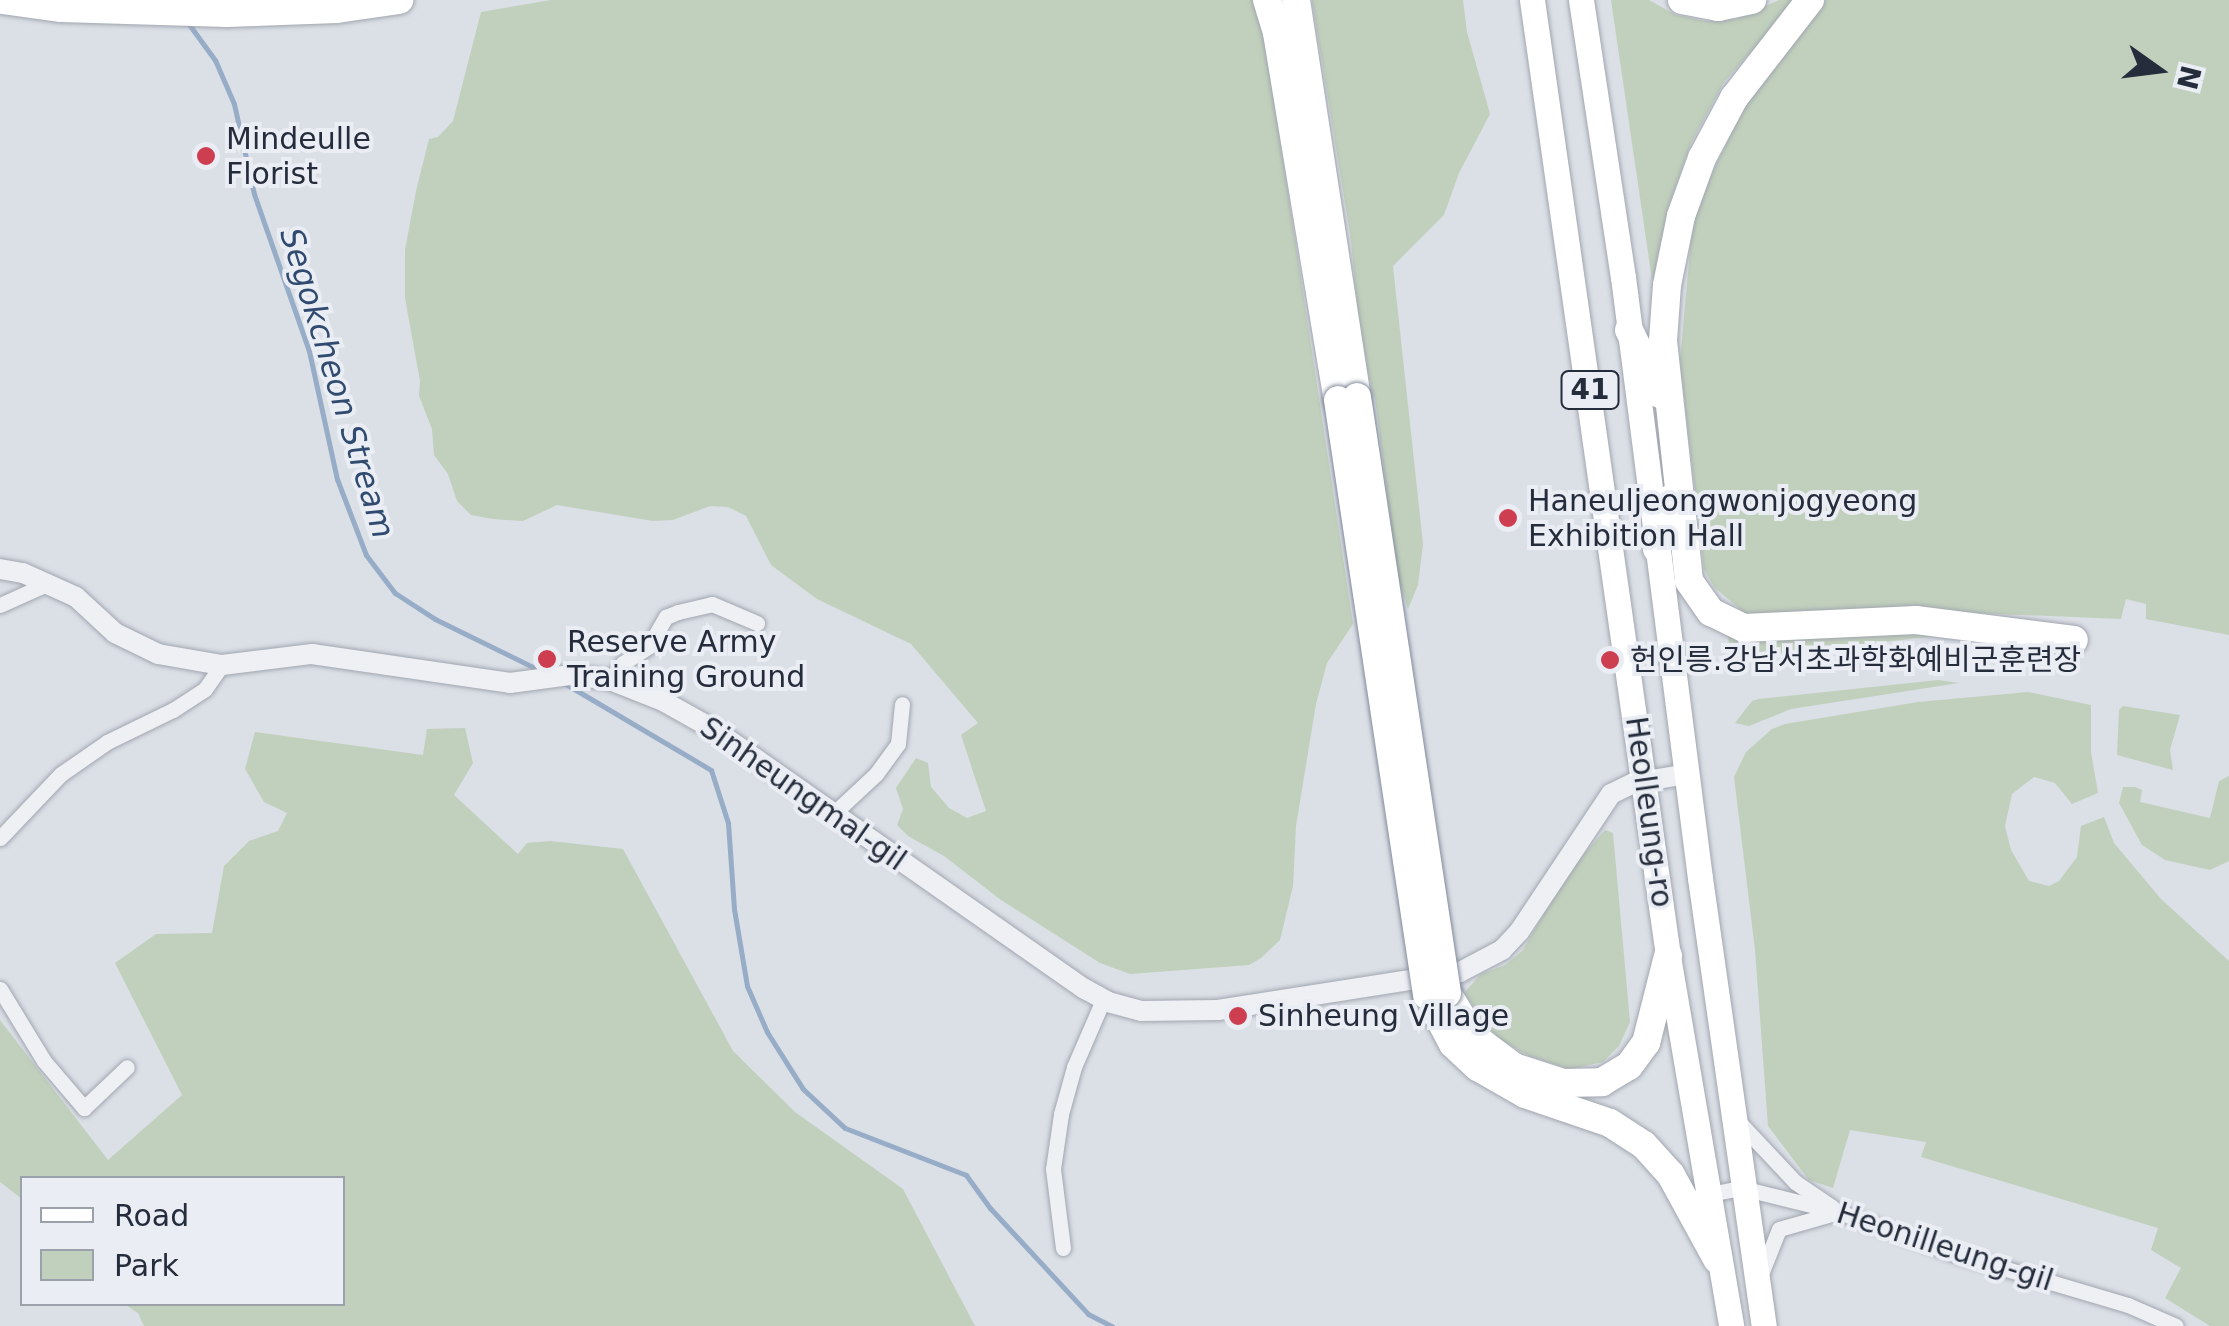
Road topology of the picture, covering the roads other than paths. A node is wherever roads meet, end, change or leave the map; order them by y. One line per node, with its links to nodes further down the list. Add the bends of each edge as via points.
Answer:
1 (2, 0): 2 (highway, via 180,12 337,9)
2 (399, 0)
3 (1266, 0): 11 (highway)
4 (1296, 0): 11 (highway)
5 (1532, 0): 24 (main road, Heolleung-ro / 41)
6 (1581, 0): 10 (main road, Heolleung-ro / 41)
7 (1682, 0): 8 (highway, via 1718,7)
8 (1752, 0)
9 (1810, 0): 12 (highway, via 1734,98 1681,216 1663,341)
10 (1629, 330): 12 (highway); 14 (main road, Heolleung-ro / 41)
11 (1348, 399): 29 (highway, bridge)
12 (1668, 410): 13 (highway)
13 (1676, 484): 14 (highway); 19 (highway, via 1689,581 1724,621 1754,629 1945,621)
14 (1657, 549): 23 (main road, Heolleung-ro / 41)
15 (0, 568): 16 (street, Sinheungmal-gil)
16 (49, 583): 17 (street); 20 (street, Sinheungmal-gil, via 76,596 115,633 158,654)
17 (0, 605)
18 (757, 624): 21 (street, via 712,604 678,612)
19 (2074, 640)
20 (222, 665): 21 (street, Sinheungmal-gil, via 312,654 510,683 571,676); 26 (street, via 205,689 61,774)
21 (610, 680): 25 (street, Sinheungmal-gil, via 714,729)
22 (902, 704): 25 (street, via 898,744)
23 (1687, 774): 24 (street); 32 (main road, Heolleung-ro / 41)
24 (1645, 781): 27 (main road, Heolleung-ro / 41); 30 (street, Sinheungmal-gil, via 1604,802 1539,906 1502,950 1460,972 1179,1013)
25 (833, 814): 30 (street, Sinheungmal-gil)
26 (0, 838)
27 (1668, 956): 29 (highway, via 1646,1044 1629,1066 1602,1082 1563,1083 1514,1067 1474,1036); 34 (main road, Heolleung-ro / 41)
28 (0, 989): 31 (street, via 44,1061 84,1108)
29 (1437, 994): 37 (highway, via 1453,1044 1478,1067 1525,1094 1610,1123 1644,1145 1670,1175)
30 (1103, 1000): 36 (street, via 1061,1114 1053,1169)
31 (127, 1067)
32 (1735, 1118): 33 (main road, Heolleung-ro / 41); 35 (street, via 1795,1182)
33 (1742, 1188): 34 (street, Heonilleung-gil); 35 (street, Heonilleung-gil); 38 (main road, Heolleung-ro / 41)
34 (1710, 1194): 37 (main road, Heolleung-ro / 41)
35 (1839, 1212): 38 (street, via 1779,1229); 41 (street, Heonilleung-gil, via 2128,1304)
36 (1064, 1248)
37 (1716, 1259): 39 (main road, Heolleung-ro / 41)
38 (1758, 1282): 40 (main road, Heolleung-ro / 41)
39 (1731, 1326)
40 (1764, 1326)
41 (2176, 1326)

